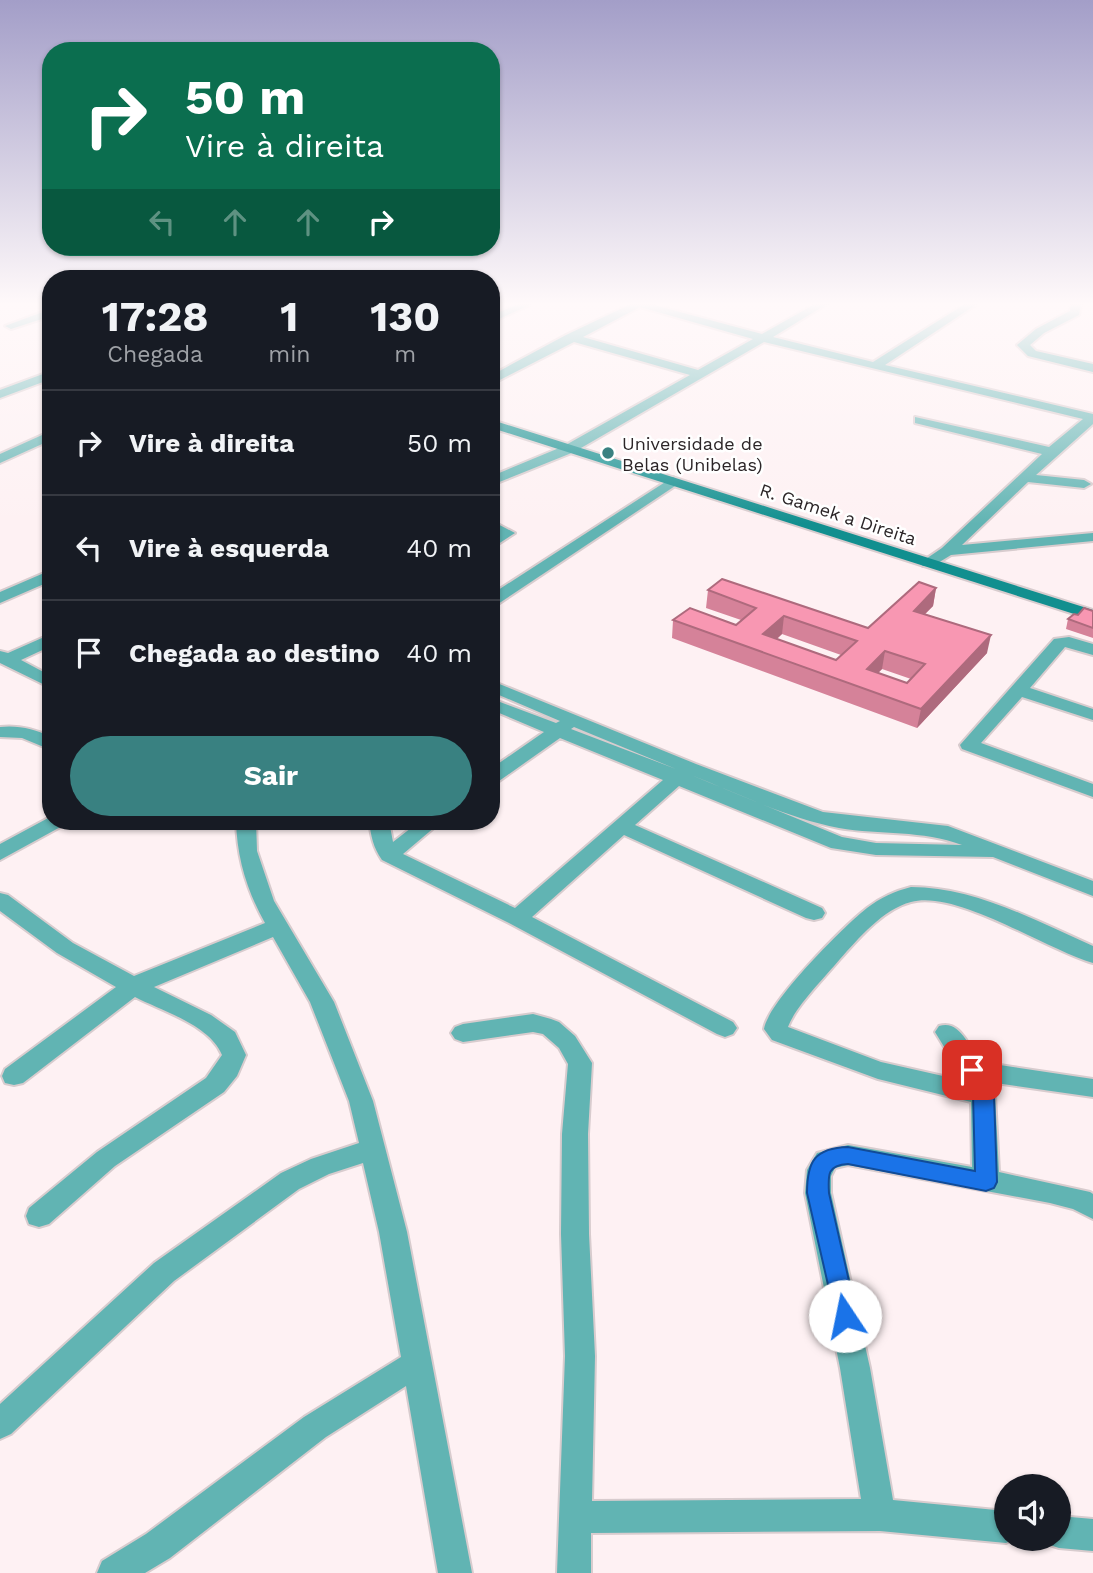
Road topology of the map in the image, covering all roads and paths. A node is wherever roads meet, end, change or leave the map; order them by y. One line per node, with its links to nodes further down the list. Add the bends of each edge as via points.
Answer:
1 (23, 377): 5 (street)
2 (694, 377): 11 (street)
3 (927, 377): 7 (street)
4 (42, 378): 6 (street)
5 (0, 385)
6 (0, 394)
7 (1093, 418): 12 (street)
8 (919, 420): 12 (street)
9 (500, 427): 11 (main road, R. Gamek a Direita)
10 (42, 439): 13 (street)
11 (569, 449): 14 (street); 16 (main road, R. Gamek a Direita)
12 (1052, 452): 15 (street)
13 (0, 458)
14 (500, 478)
15 (1025, 478): 17 (street); 21 (street)
16 (673, 481): 22 (main road, R. Gamek a Direita); 24 (street)
17 (1084, 484)
18 (500, 529): 20 (street, via 509,533)
19 (1093, 537): 21 (street)
20 (500, 539)
21 (947, 551): 22 (street)
22 (928, 563): 26 (main road, R. Gamek a Direita)
23 (42, 579): 25 (street)
24 (500, 596)
25 (0, 598)
26 (1093, 615)
27 (42, 643): 29 (street)
28 (1093, 650): 32 (street, via 1060,643)
29 (4, 658): 30 (street)
30 (42, 678)
31 (500, 690): 35 (street)
32 (1019, 690): 34 (street); 40 (street, via 970,747)
33 (500, 706): 35 (street)
34 (1093, 715)
35 (567, 725): 38 (street); 39 (street)
36 (0, 732): 37 (street, via 20,732)
37 (42, 740)
38 (500, 771)
39 (683, 773): 41 (street); 48 (street, via 838,843 1002,852)
40 (1093, 791)
41 (622, 827): 50 (street); 51 (street)
42 (42, 829): 46 (street)
43 (246, 830): 52 (street, via 247,851)
44 (380, 830): 47 (street)
45 (421, 830): 47 (street)
46 (0, 853)
47 (389, 855): 51 (street)
48 (1093, 889)
49 (0, 900): 54 (street, via 65,948)
50 (814, 913)
51 (517, 918): 55 (street)
52 (277, 927): 54 (street); 62 (street, via 322,1002 361,1101)
53 (1093, 955): 61 (street, via 975,907 912,894 894,899 870,917 806,984 778,1022 780,1034 877,1070)
54 (133, 986): 59 (street); 65 (street, via 203,1021 227,1038 234,1055 215,1085 106,1159)
55 (725, 1028)
56 (947, 1032): 58 (street)
57 (463, 1033): 69 (street, via 533,1023 551,1028 580,1063 575,1135 580,1356)
58 (972, 1070): 60 (street); 61 (street)
59 (14, 1076)
60 (1093, 1088)
61 (984, 1095): 63 (street)
62 (373, 1149): 66 (street); 67 (street, via 290,1181 164,1272)
63 (986, 1182): 64 (street, via 1081,1200); 68 (street, via 848,1156 823,1162 818,1174)
64 (1093, 1208)
65 (39, 1216)
66 (417, 1363): 73 (street, via 315,1427 158,1546); 74 (street)
67 (0, 1424)
68 (880, 1515): 69 (street); 70 (street)
69 (577, 1517): 75 (street)
70 (994, 1526)
71 (1071, 1533): 72 (street)
72 (1093, 1535)
73 (114, 1573)
74 (455, 1573)
75 (574, 1573)

